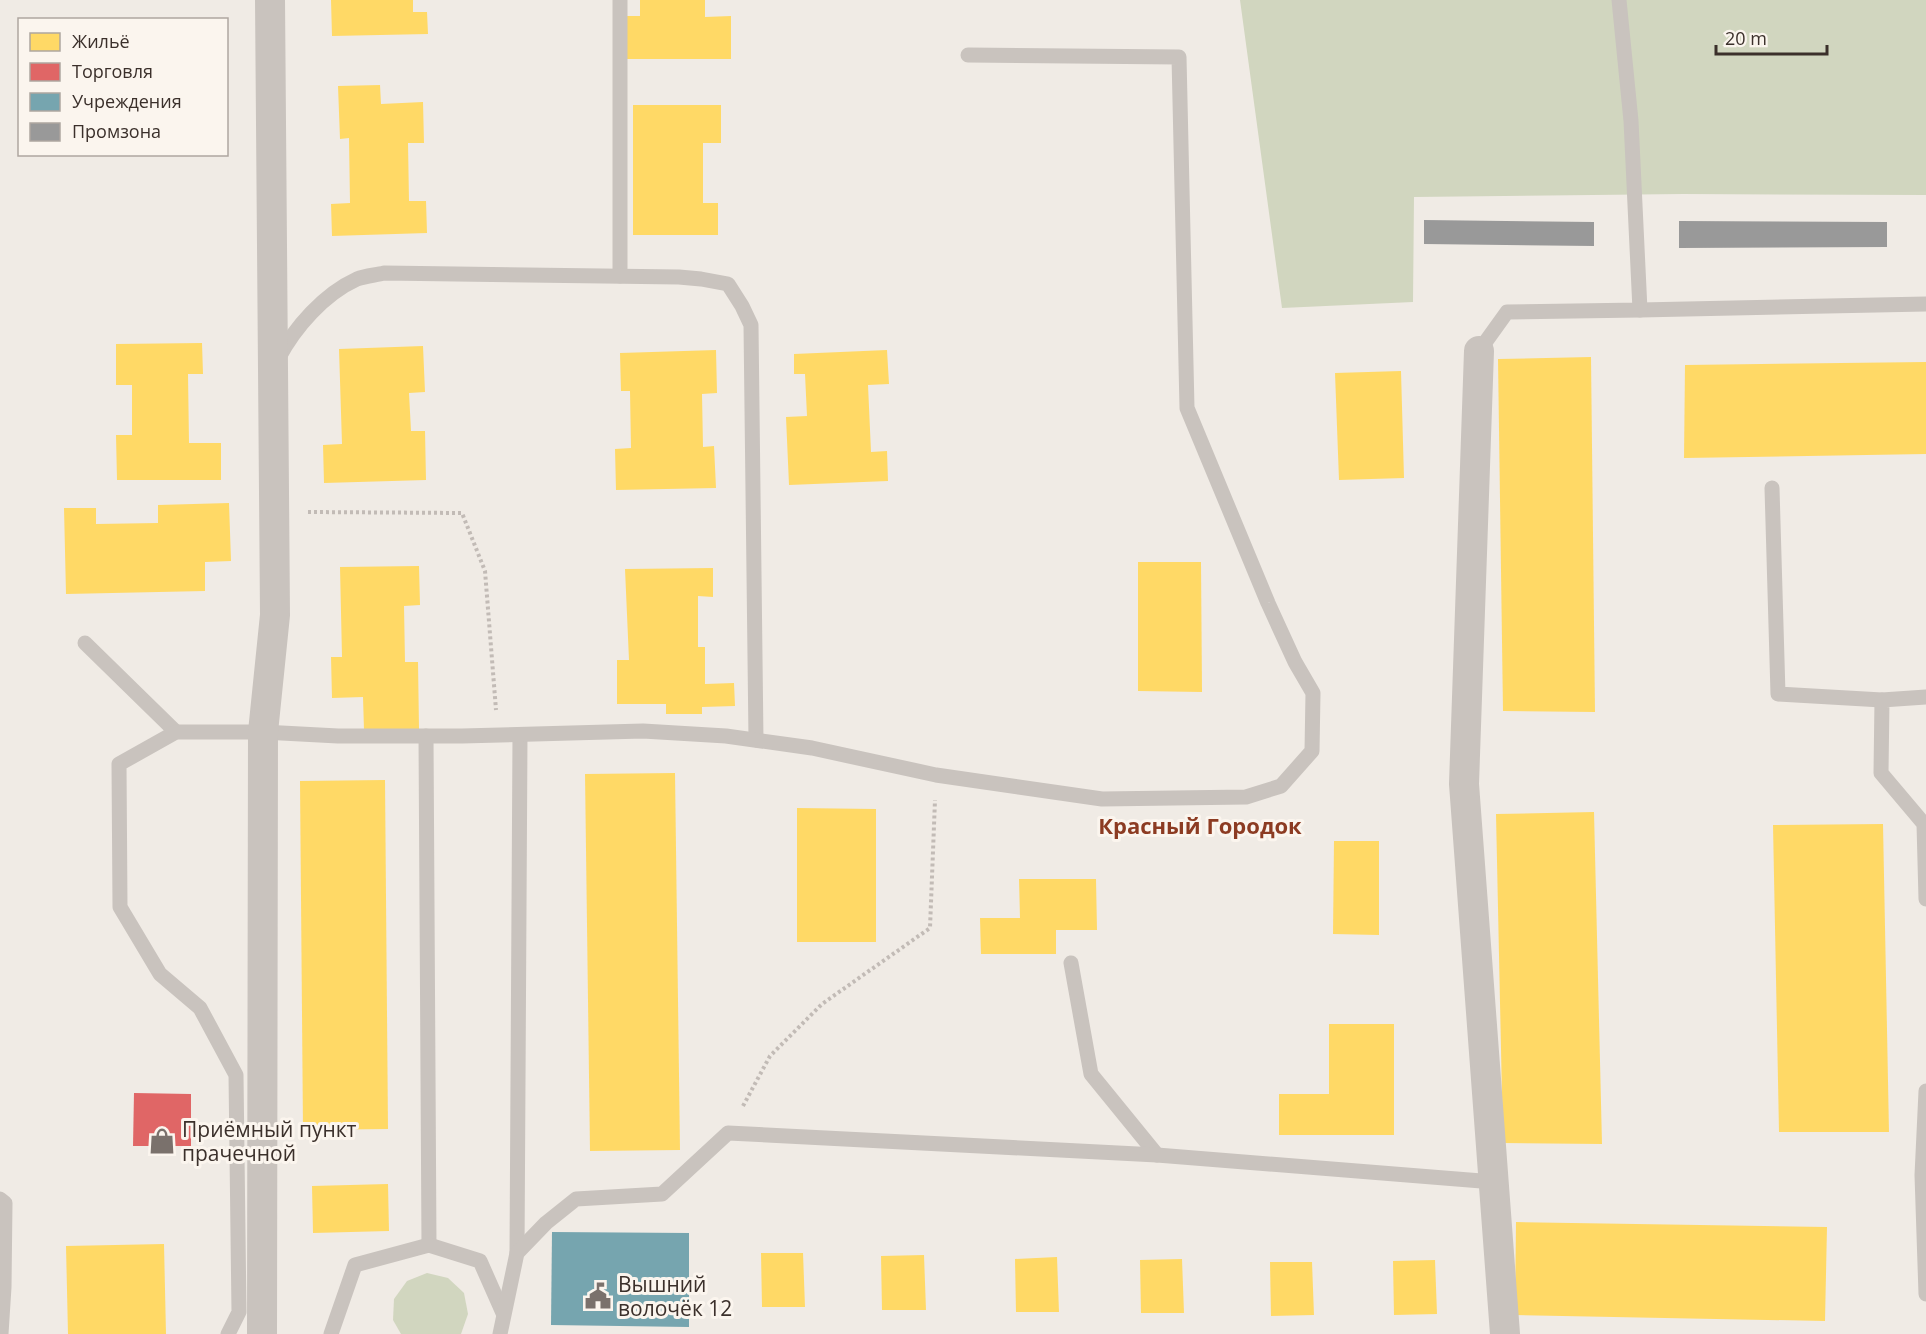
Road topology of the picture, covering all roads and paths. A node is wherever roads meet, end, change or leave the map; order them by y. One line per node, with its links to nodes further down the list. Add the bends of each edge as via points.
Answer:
1 (270, 0): 9 (street)
2 (620, 0): 5 (lane)
3 (1619, 0): 7 (lane, via 1631,121)
4 (968, 55): 21 (lane, via 1179,57 1187,408 1294,662 1313,693 1312,751 1281,786 1246,797 1102,799)
5 (620, 276): 9 (lane, via 384,273 357,279 326,299 296,329); 20 (lane, via 728,284 751,325)
6 (1926, 304): 7 (lane)
7 (1640, 310): 8 (lane, via 1507,312)
8 (1479, 351): 27 (street, via 1464,784)
9 (274, 367): 11 (street)
10 (1772, 488): 14 (lane, via 1778,694)
11 (274, 512): 16 (street, via 275,615); 19 (path, via 462,513 485,571)
12 (85, 643): 15 (lane)
13 (1926, 697): 14 (lane)
14 (1882, 700): 22 (lane, via 1881,773 1924,824)
15 (176, 732): 16 (lane); 34 (lane, via 118,764 120,907 160,974 200,1008 236,1075 239,1312)
16 (263, 732): 18 (lane); 35 (street)
17 (520, 735): 19 (lane); 20 (lane, via 643,731); 30 (lane)
18 (426, 736): 19 (lane); 29 (lane)
19 (498, 736)
20 (756, 740): 21 (lane)
21 (936, 775): 25 (path, via 930,928 822,1004 770,1056)
22 (1926, 899)
23 (1071, 963): 26 (lane, via 1091,1074)
24 (1926, 1091): 31 (lane, via 1922,1175)
25 (728, 1133): 26 (lane); 30 (lane, via 662,1194 576,1199)
26 (1157, 1155): 27 (lane)
27 (1494, 1182): 38 (street)
28 (0, 1199): 33 (lane, via 5,1203)
29 (429, 1245): 32 (lane, via 480,1261); 36 (lane, via 355,1265)
30 (517, 1253): 32 (lane)
31 (1926, 1294)
32 (503, 1313): 37 (lane)
33 (1, 1334)
34 (228, 1334)
35 (262, 1334)
36 (331, 1334)
37 (500, 1334)
38 (1505, 1334)

